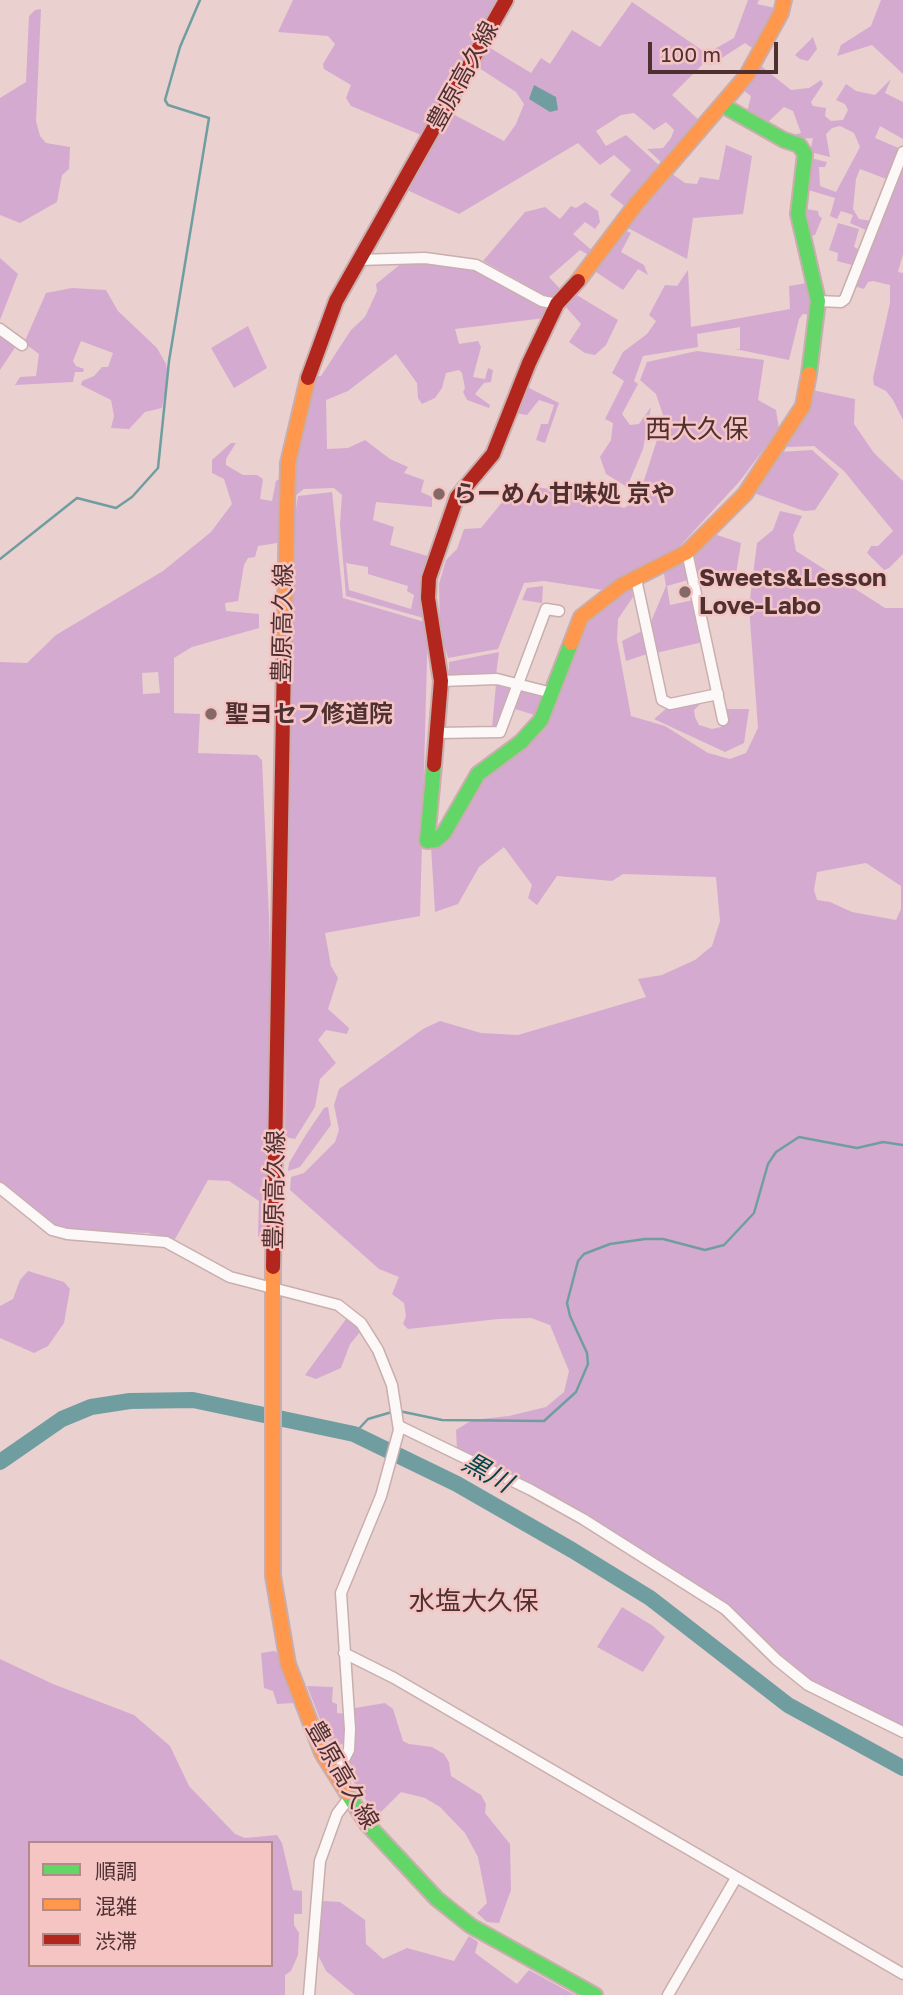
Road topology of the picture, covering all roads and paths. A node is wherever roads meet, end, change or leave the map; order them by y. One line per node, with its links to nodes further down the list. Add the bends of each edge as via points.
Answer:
1 (506, 0): 5 (main road, 豊原高久線)
2 (784, 0): 3 (main road, via 757,60)
3 (722, 104): 6 (main road, via 805,152 798,214); 7 (main road)
4 (903, 152): 6 (street, via 845,299)
5 (359, 260): 7 (street, via 425,258 477,265 542,302); 20 (main road, 豊原高久線, via 321,338 302,394 288,463)
6 (818, 301): 10 (main road, via 811,365 796,420 745,494)
7 (557, 304): 13 (main road, via 494,454 457,497 445,522 428,597)
8 (0, 329): 9 (street)
9 (22, 345)
10 (687, 552): 11 (main road); 16 (street)
11 (636, 579): 15 (main road, via 581,617); 16 (street, via 662,700 670,704)
12 (559, 611): 14 (street, via 546,609)
13 (441, 681): 14 (street); 18 (main road)
14 (519, 682): 15 (street); 18 (street, via 500,732)
15 (552, 693): 18 (main road, via 541,720 478,774 444,833 427,841)
16 (718, 694): 17 (street)
17 (723, 720)
18 (437, 733)
19 (0, 1188): 20 (street, via 52,1230 166,1242 215,1270)
20 (273, 1289): 21 (street, via 350,1312 378,1350); 24 (main road, 豊原高久線, via 273,1576 282,1636 309,1723)
21 (399, 1426): 22 (street, via 387,1478 341,1593); 23 (street, via 583,1519 724,1609 808,1685)
22 (344, 1653): 24 (street, via 349,1750); 26 (street)
23 (903, 1732)
24 (336, 1775): 25 (main road, 豊原高久線)
25 (349, 1798): 28 (street, via 337,1814 320,1861); 29 (main road, 豊原高久線, via 383,1844 437,1899 471,1926)
26 (736, 1878): 27 (street); 30 (street)
27 (903, 1974)
28 (309, 1995)
29 (595, 1995)
30 (668, 1995)

